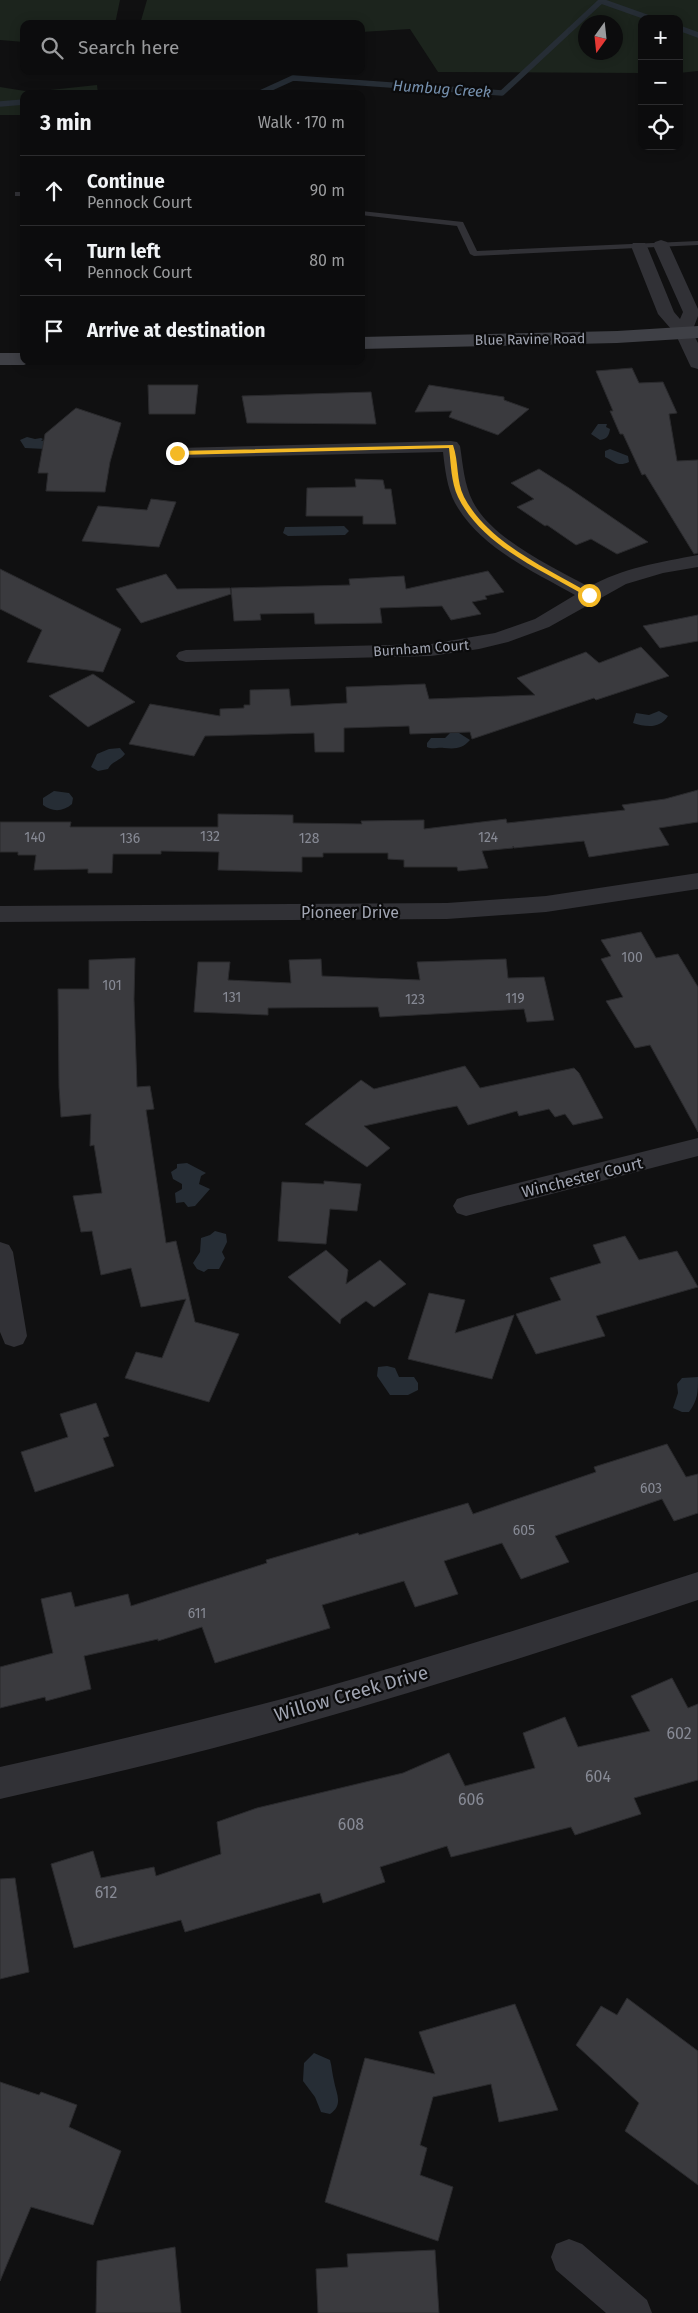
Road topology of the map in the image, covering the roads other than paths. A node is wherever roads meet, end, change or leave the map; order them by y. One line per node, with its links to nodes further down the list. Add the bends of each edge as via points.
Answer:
1 (365, 213): 4 (lane, via 460,224 474,254)
2 (698, 243): 3 (lane)
3 (661, 245): 4 (lane); 5 (street, via 691,312)
4 (639, 246): 5 (street, via 666,314)
5 (691, 333): 8 (main road, Blue Ravine Road); 11 (street)
6 (0, 342): 7 (main road)
7 (20, 342)
8 (365, 343)
9 (0, 359): 10 (main road)
10 (20, 359)
11 (698, 363)
12 (177, 453): 14 (street, via 451,446 457,485 478,522 518,553)
13 (698, 562): 14 (street, Burnham Court, via 619,580)
14 (589, 595): 15 (street, Burnham Court, via 522,631 455,647)
15 (186, 656)
16 (698, 881): 17 (street, Pioneer Drive, via 546,904 447,911)
17 (0, 914)
18 (698, 1147): 19 (street, Winchester Court)
19 (466, 1206)
20 (0, 1252): 21 (street)
21 (14, 1336)
22 (698, 1586): 23 (street, Willow Creek Drive, via 542,1637 304,1708)
23 (0, 1784)
24 (569, 2257): 25 (street)
25 (634, 2313)

